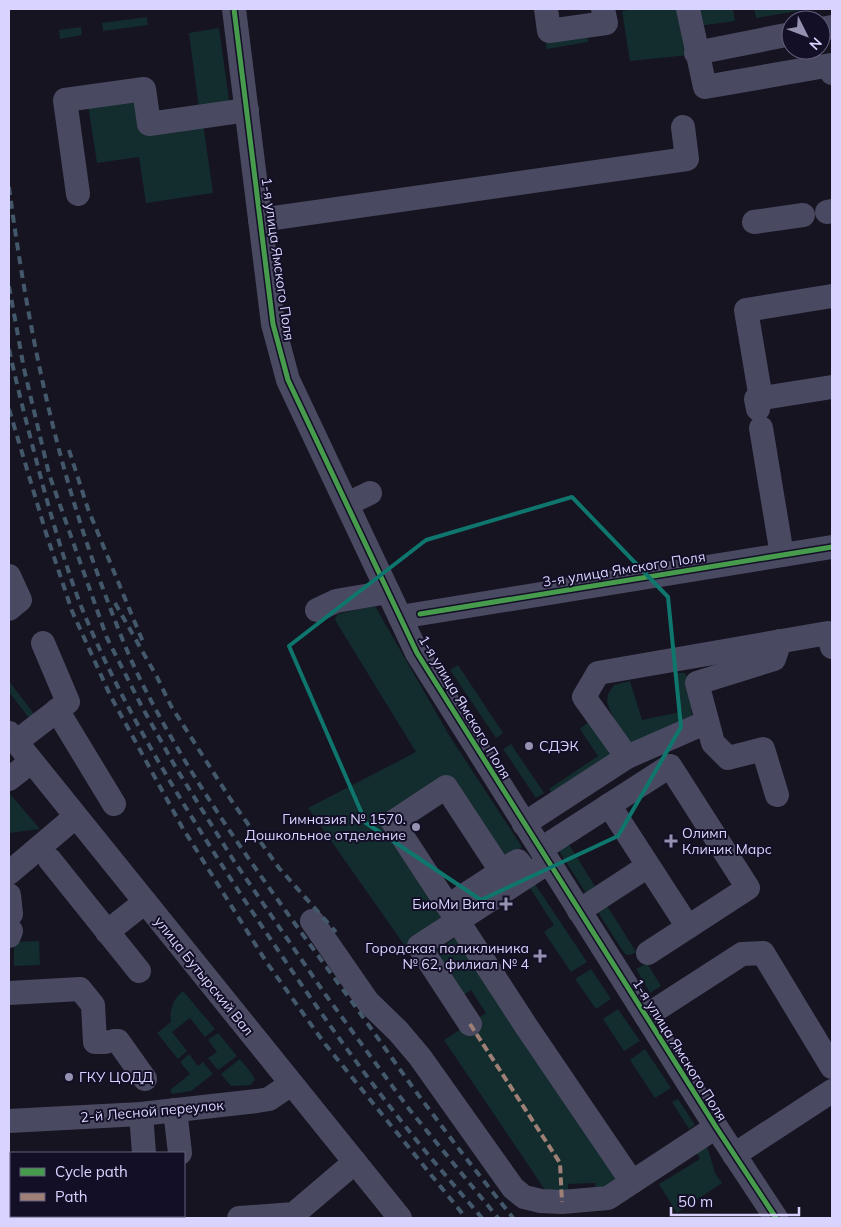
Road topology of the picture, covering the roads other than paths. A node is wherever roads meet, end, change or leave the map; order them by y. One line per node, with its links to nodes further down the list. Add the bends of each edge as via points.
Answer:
1 (234, 9): 8 (street, 1-я улица Ямского Поля)
2 (546, 9): 3 (street, via 549,31 606,23)
3 (603, 9)
4 (688, 9): 6 (street)
5 (781, 36): 6 (street)
6 (696, 52): 7 (street, via 705,88 831,65)
7 (832, 73)
8 (247, 110): 10 (street, via 149,124 144,89 65,100); 12 (street, 1-я улица Ямского Поля)
9 (683, 127): 12 (street, via 687,159)
10 (78, 194)
11 (803, 215): 13 (street)
12 (260, 220): 18 (street, 1-я улица Ямского Поля, via 279,353 288,380)
13 (754, 222)
14 (832, 296): 16 (street, via 746,310)
15 (832, 387): 16 (street)
16 (760, 412): 20 (street)
17 (370, 493): 18 (street)
18 (347, 504): 22 (street, 1-я улица Ямского Поля)
19 (832, 547): 20 (street, 3-я улица Ямского Поля)
20 (782, 555): 25 (street, 3-я улица Ямского Поля)
21 (9, 576): 23 (street, via 20,600)
22 (388, 592): 24 (street, via 336,601); 25 (street, 1-я улица Ямского Поля)
23 (9, 609)
24 (317, 610)
25 (400, 617): 39 (street, 1-я улица Ямского Поля, via 417,653)
26 (780, 641): 28 (street, via 828,633); 30 (street, via 774,659 697,684); 32 (street, via 598,673 584,697)
27 (43, 643): 29 (street, via 68,702)
28 (832, 648)
29 (57, 710): 31 (street); 36 (street)
30 (707, 722): 32 (street); 35 (street, via 713,743 728,758 763,749)
31 (12, 737): 33 (street, улица Бутырский Вал)
32 (627, 757): 39 (street)
33 (31, 762): 34 (street); 38 (street, улица Бутырский Вал)
34 (9, 779)
35 (777, 794)
36 (114, 804)
37 (609, 805): 40 (street); 42 (street); 50 (street, via 670,766 748,888)
38 (75, 817): 44 (street); 46 (street, улица Бутырский Вал)
39 (524, 824): 40 (street, 1-я улица Ямского Поля)
40 (545, 856): 45 (street); 47 (street, 1-я улица Ямского Поля)
41 (50, 860): 51 (street)
42 (648, 866): 47 (street); 50 (street)
43 (501, 871): 45 (street, via 518,862); 48 (street); 48 (street, via 446,788 392,822)
44 (9, 873)
45 (528, 874): 48 (street)
46 (145, 902): 51 (street); 59 (street, улица Бутырский Вал)
47 (579, 911): 55 (street, 1-я улица Ямского Поля)
48 (453, 913): 56 (street, via 419,946); 69 (street)
49 (312, 922): 70 (street, via 368,1002 420,1057 517,1192 540,1201)
50 (688, 927): 52 (street)
51 (107, 932): 53 (street)
52 (648, 953)
53 (139, 971)
54 (9, 993): 58 (street, via 80,989 93,1005 95,1042 118,1041)
55 (646, 1016): 57 (street, via 742,954 763,953); 64 (street, 1-я улица Ямского Поля)
56 (470, 1024)
57 (832, 1067)
58 (145, 1079)
59 (291, 1084): 61 (street, 2-й Лесной переулок, via 269,1099); 68 (street, улица Бутырский Вал)
60 (832, 1091): 67 (street)
61 (175, 1110): 62 (street, 2-й Лесной переулок); 66 (street)
62 (141, 1114): 63 (street, 2-й Лесной переулок); 65 (street)
63 (9, 1121)
64 (716, 1127): 67 (street, 1-я улица Ямского Поля); 69 (street)
65 (144, 1152)
66 (180, 1152)
67 (734, 1155): 76 (street, 1-я улица Ямского Поля)
68 (355, 1162): 74 (street, via 294,1214); 75 (street, улица Бутырский Вал)
69 (632, 1182): 70 (street)
70 (608, 1198): 71 (street)
71 (590, 1214)
72 (151, 1217): 73 (street)
73 (142, 1218)
74 (239, 1218)
75 (400, 1218)
76 (775, 1218)

